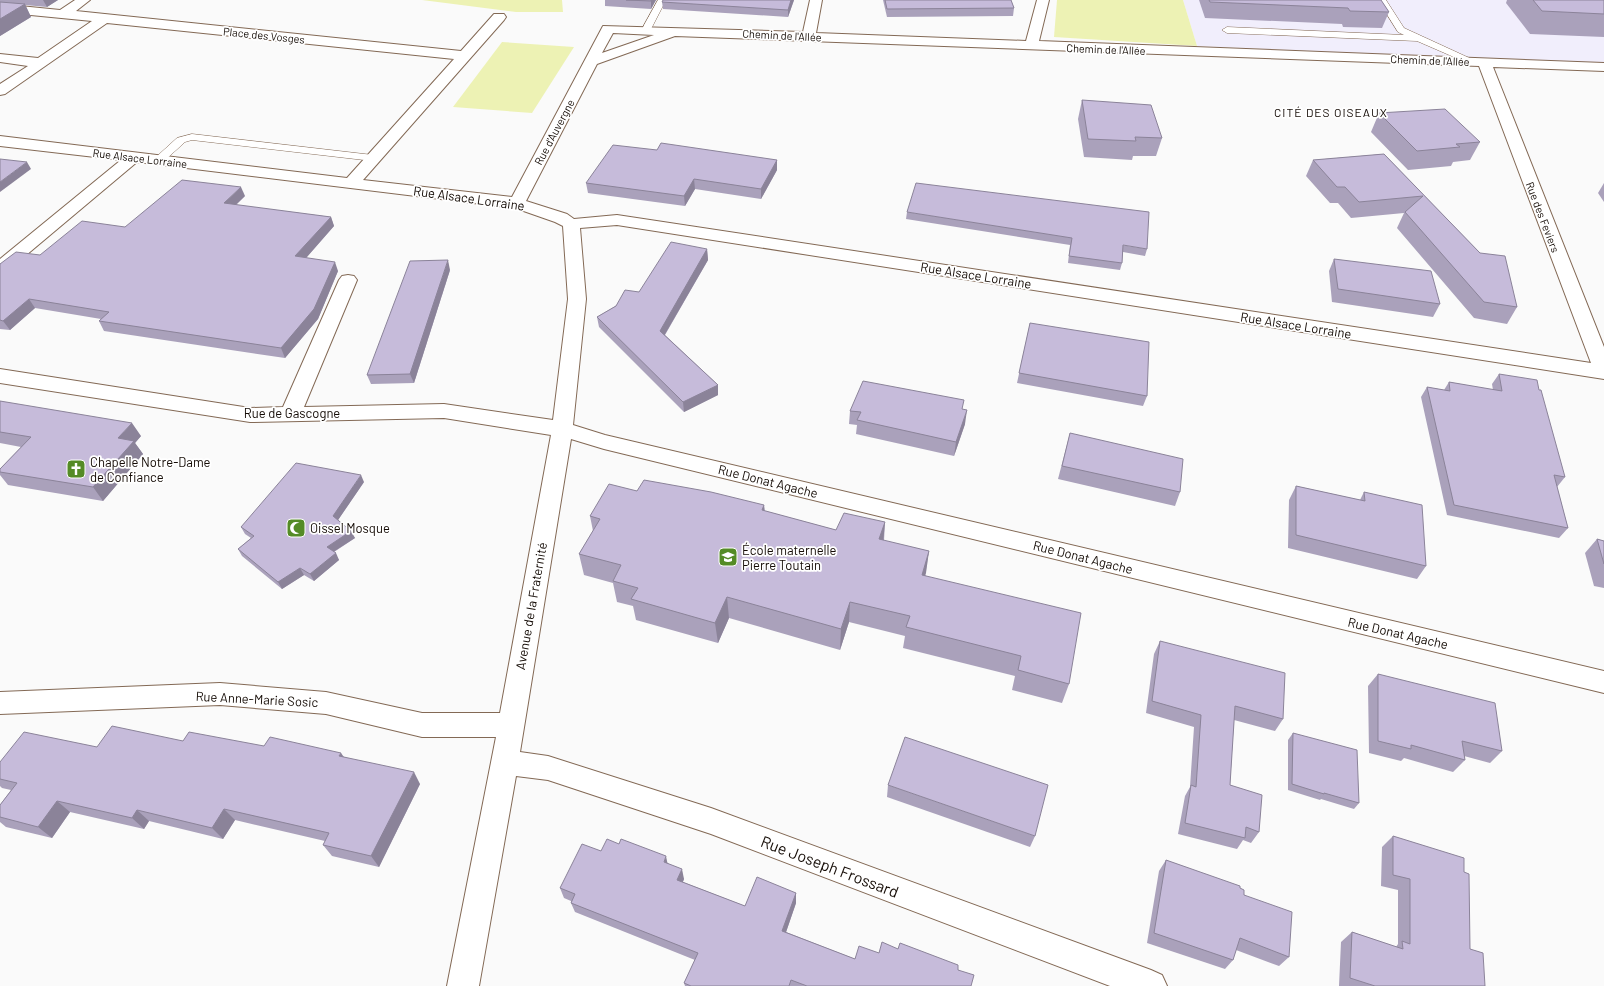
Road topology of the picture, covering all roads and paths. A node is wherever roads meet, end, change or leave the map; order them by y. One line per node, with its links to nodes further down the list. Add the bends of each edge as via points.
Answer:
1 (84, 0): 7 (street)
2 (662, 0): 11 (lane)
3 (816, 0): 14 (street)
4 (1043, 0): 16 (street)
5 (1382, 0): 15 (lane, via 1401,30)
6 (0, 8): 7 (street, Place des Vosges)
7 (63, 14): 9 (street, Place des Vosges)
8 (499, 18): 17 (street)
9 (104, 19): 17 (street, Place des Vosges); 21 (street)
10 (608, 29): 11 (street, Chemin de l'Allée); 19 (street, Rue d'Auvergne)
11 (647, 29): 12 (street, Chemin de l'Allée)
12 (679, 30): 14 (street, Chemin de l'Allée); 19 (street)
13 (1227, 30): 15 (lane)
14 (809, 36): 16 (street, Chemin de l'Allée)
15 (1420, 38): 20 (lane)
16 (1031, 46): 20 (street, Chemin de l'Allée)
17 (464, 56): 26 (street)
18 (0, 58): 21 (street)
19 (592, 61): 29 (street, Rue d'Auvergne)
20 (1478, 62): 22 (street, Chemin de l'Allée); 33 (street, Rue des Feviers)
21 (41, 63): 23 (street)
22 (1604, 67)
23 (0, 92)
24 (0, 141): 25 (street, Rue Alsace Lorraine)
25 (134, 157): 27 (street, Rue Alsace Lorraine); 31 (street)
26 (373, 158): 27 (lane, via 192,137 181,140); 28 (street)
27 (159, 160): 28 (street, Rue Alsace Lorraine)
28 (351, 183): 29 (street, Rue Alsace Lorraine)
29 (517, 203): 30 (street, Rue Alsace Lorraine)
30 (571, 224): 33 (street, Rue Alsace Lorraine, via 617,220); 36 (street, Avenue de la Fraternité, via 577,299)
31 (0, 268)
32 (348, 280): 35 (street)
33 (1604, 372)
34 (0, 376): 35 (street, Rue de Gascogne, via 250,416)
35 (290, 415): 36 (street, Rue de Gascogne, via 444,411)
36 (562, 429): 37 (street, Rue Donat Agache, via 604,442); 39 (street, Avenue de la Fraternité)
37 (1604, 682)
38 (0, 703): 39 (street, Rue Anne-Marie Sosic, via 220,694 326,703 422,725)
39 (511, 725): 40 (street, Avenue de la Fraternité)
40 (505, 762): 41 (street, Avenue de la Fraternité); 42 (street, Rue Joseph Frossard, via 548,768 710,821)
41 (463, 986)
42 (1151, 986)

